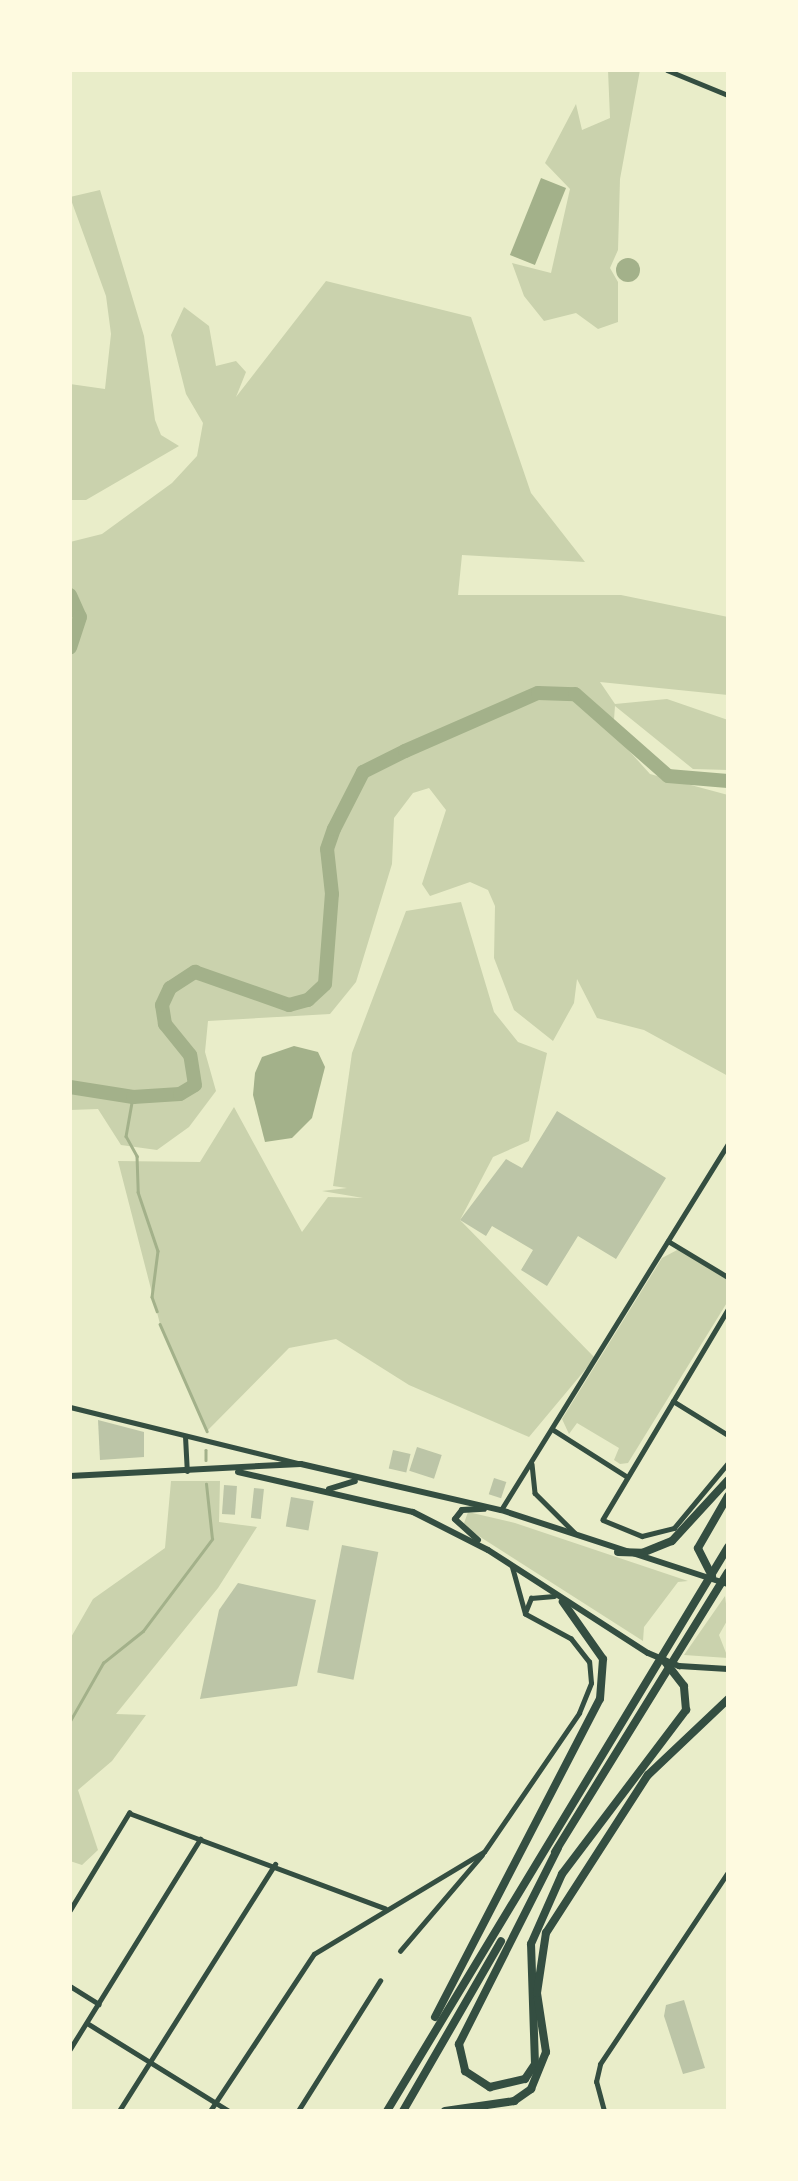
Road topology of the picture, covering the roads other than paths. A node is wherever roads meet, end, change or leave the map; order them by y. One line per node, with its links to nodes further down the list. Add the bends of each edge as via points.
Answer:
1 (667, 70): 2 (street)
2 (728, 95)
3 (728, 1144): 4 (street)
4 (668, 1241): 5 (street); 9 (street)
5 (728, 1276)
6 (728, 1310): 7 (street)
7 (673, 1401): 11 (street); 18 (street)
8 (70, 1407): 10 (street)
9 (552, 1429): 12 (street); 18 (street)
10 (185, 1436): 14 (street); 16 (street)
11 (728, 1436)
12 (533, 1460): 23 (street); 24 (street, via 535,1493)
13 (728, 1463): 18 (street, via 674,1528 628,1534 602,1516)
14 (301, 1464): 15 (main road); 20 (main road)
15 (225, 1470): 16 (main road); 21 (main road)
16 (187, 1471): 17 (main road)
17 (70, 1476)
18 (626, 1476)
19 (728, 1480): 27 (highway, via 672,1541 642,1553)
20 (392, 1486): 21 (main road, via 351,1480); 23 (main road)
21 (329, 1489): 25 (main road, via 413,1512)
22 (728, 1496): 30 (highway, via 698,1548)
23 (498, 1509): 24 (main road); 25 (main road, via 468,1508 455,1519)
24 (587, 1541): 27 (main road)
25 (488, 1550): 28 (main road)
26 (726, 1551): 51 (highway)
27 (618, 1552): 30 (main road)
28 (511, 1566): 32 (main road); 34 (street)
29 (728, 1572): 39 (highway)
30 (716, 1581): 31 (main road)
31 (728, 1584)
32 (554, 1596): 33 (main road); 34 (street, via 531,1598)
33 (563, 1602): 35 (main road); 51 (highway, via 603,1659 600,1699)
34 (525, 1614): 40 (street, via 577,1645 589,1662 590,1684 579,1713)
35 (665, 1661): 36 (main road); 39 (highway, via 684,1686 686,1710 562,1874 531,1944 535,2064 525,2079 490,2087 465,2071 459,2044)
36 (728, 1669)
37 (728, 1699): 60 (highway, via 648,1775 546,1933 537,1993 547,2052 531,2089 514,2101)
38 (200, 1839): 41 (street); 44 (street, via 130,1814); 48 (street)
39 (558, 1848): 59 (highway)
40 (484, 1852): 43 (street); 45 (street)
41 (275, 1864): 43 (street); 52 (street)
42 (728, 1871): 61 (street, via 600,2064 596,2082)
43 (385, 1909): 53 (street, via 314,1954)
44 (70, 1910)
45 (400, 1951)
46 (380, 1981): 57 (street)
47 (70, 1986): 48 (street)
48 (99, 2004): 49 (street)
49 (87, 2023): 50 (street); 52 (street)
50 (70, 2049)
51 (420, 2052): 58 (highway)
52 (149, 2062): 53 (street); 54 (street)
53 (215, 2102): 55 (street); 56 (street)
54 (119, 2111)
55 (209, 2111)
56 (229, 2111)
57 (298, 2111)
58 (387, 2111)
59 (403, 2111)
60 (445, 2111)
61 (604, 2111)

